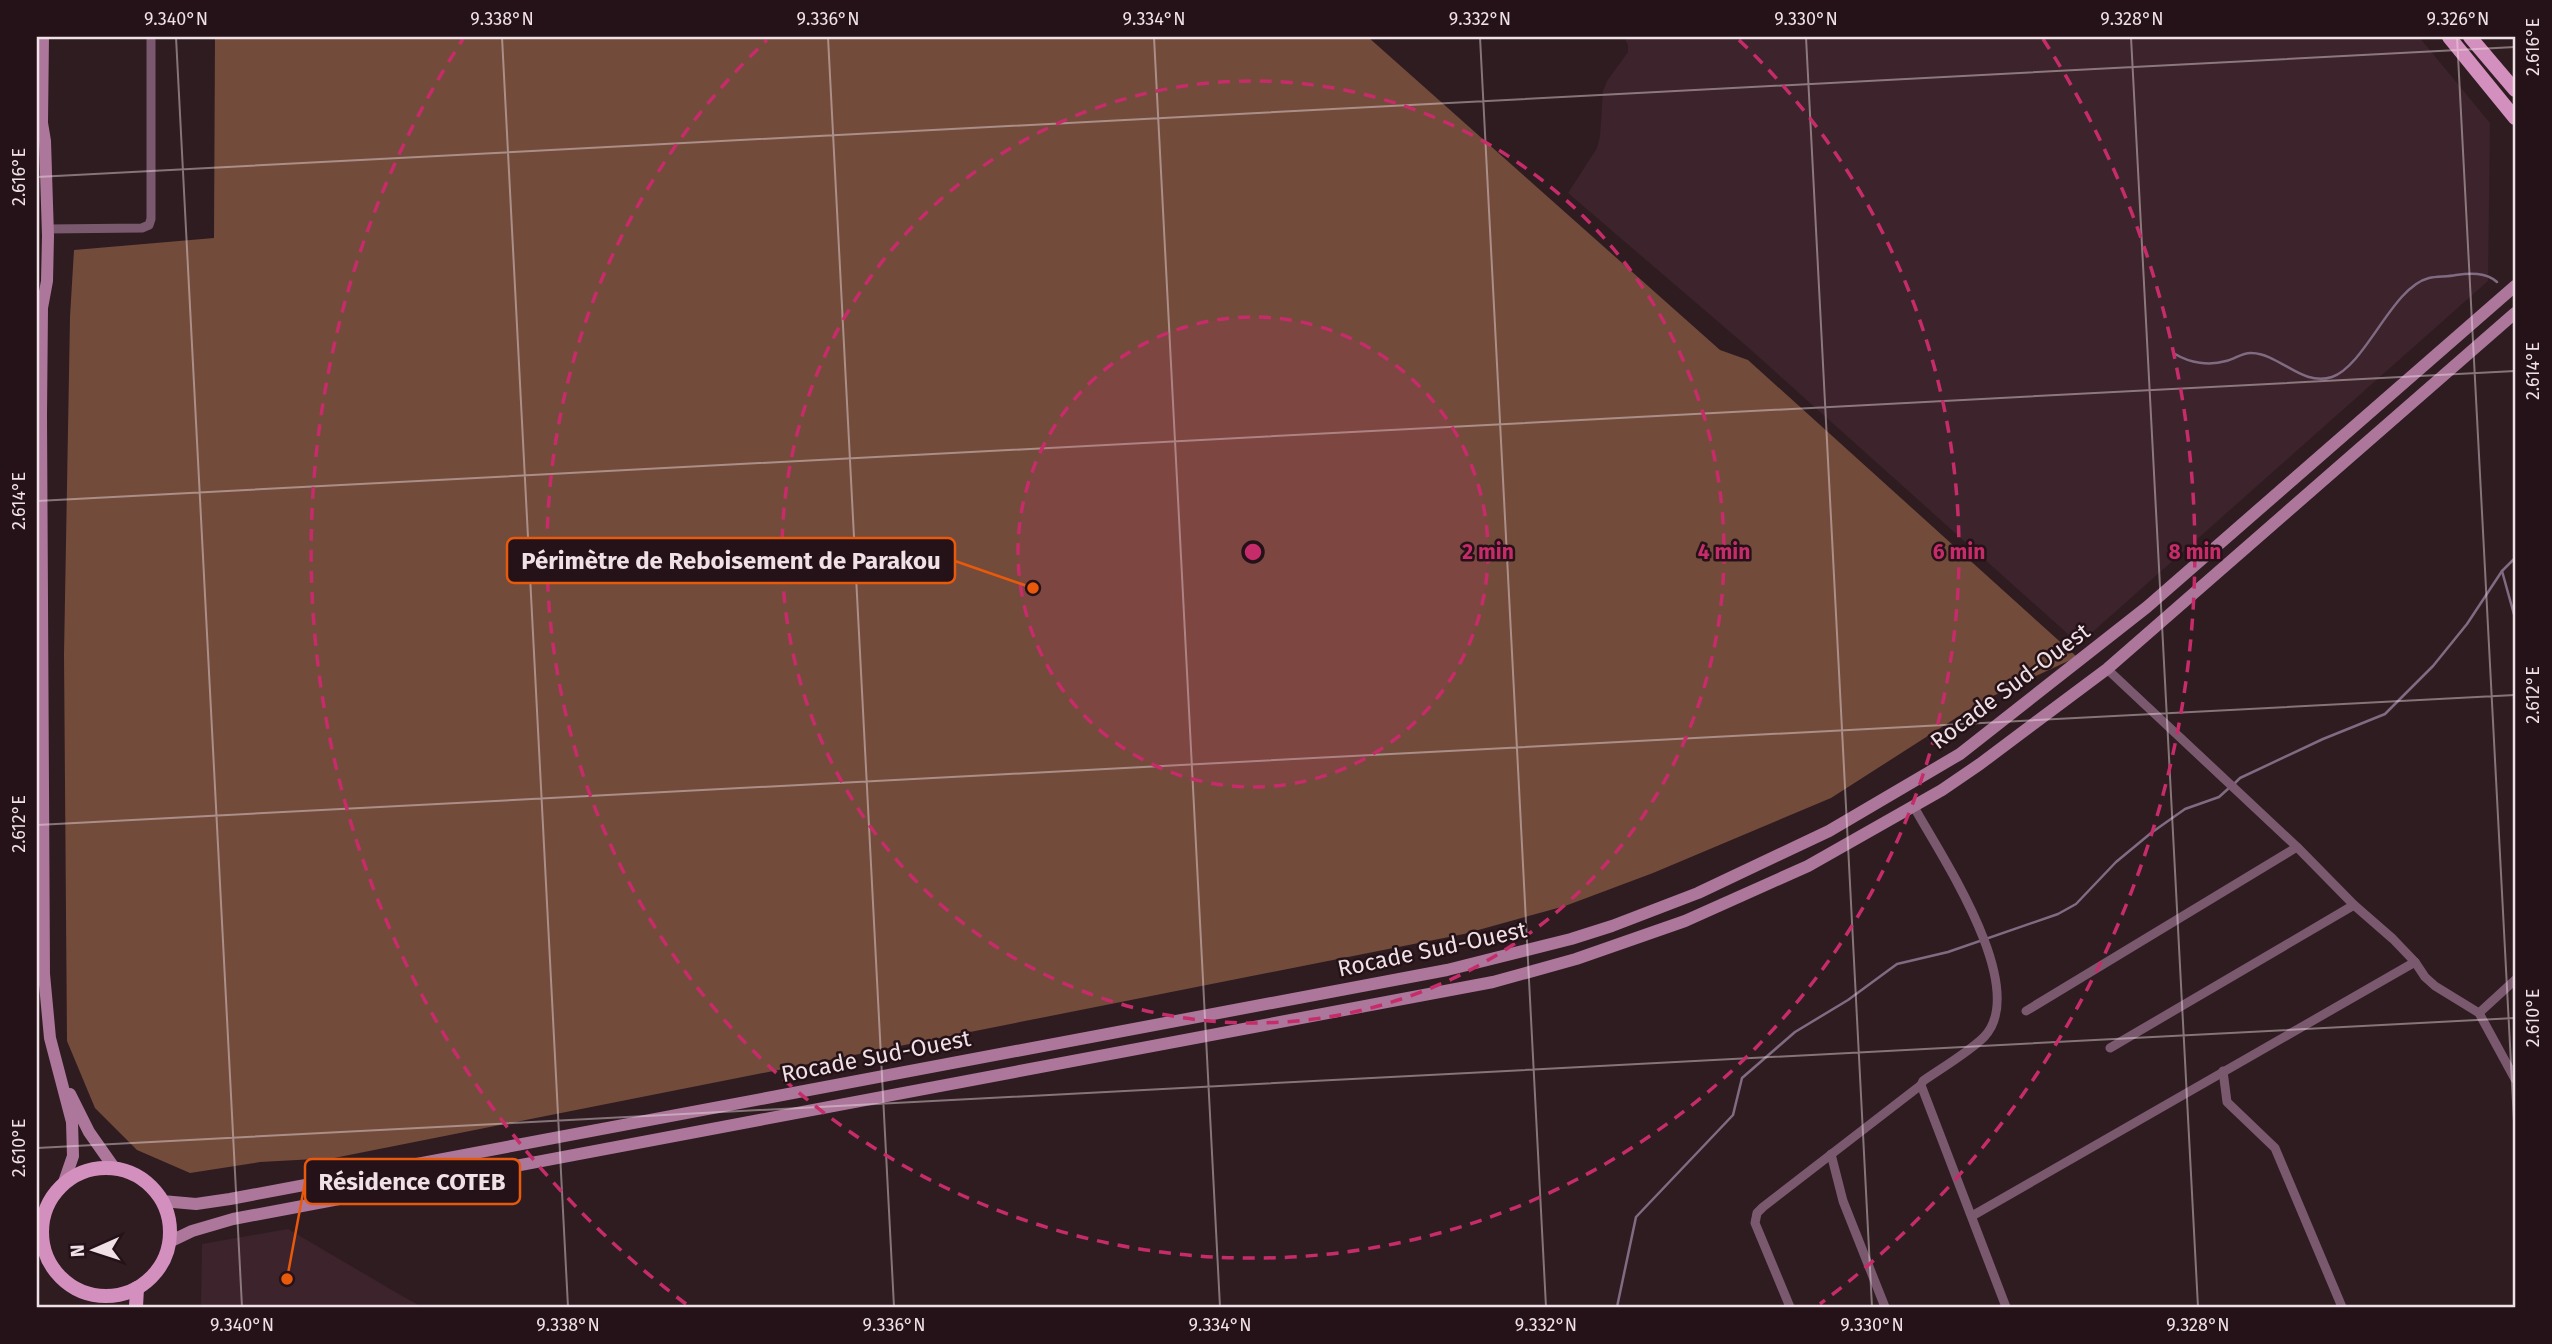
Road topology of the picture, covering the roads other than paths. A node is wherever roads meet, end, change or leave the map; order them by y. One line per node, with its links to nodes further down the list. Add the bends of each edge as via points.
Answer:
1 (151, 37): 11 (street, via 149,225)
2 (2449, 37): 6 (main road)
3 (2470, 37): 5 (main road)
4 (41, 39): 7 (main road)
5 (2515, 90)
6 (2515, 118)
7 (42, 122): 8 (main road); 10 (main road)
8 (37, 142)
9 (37, 197): 10 (main road)
10 (47, 206): 11 (main road)
11 (48, 233): 12 (main road); 15 (main road)
12 (37, 245)
13 (37, 281): 15 (main road)
14 (2515, 286): 36 (main road, Rocade Sud-Ouest, via 2147,607 1960,754 1829,831 1612,926 1447,970 230,1199)
15 (42, 308): 17 (main road)
16 (2515, 313): 18 (main road, Rocade Sud-Ouest)
17 (39, 417): 19 (main road)
18 (2107, 669): 20 (main road, Rocade Sud-Ouest); 22 (street)
19 (40, 765): 21 (main road)
20 (1914, 807): 32 (street, via 1979,926 1997,981 1993,1018 1985,1036); 39 (main road, Rocade Sud-Ouest, via 1808,866 1685,921 1587,956 1493,982 233,1219)
21 (41, 840): 30 (main road, via 45,996)
22 (2297, 847): 23 (street); 26 (street)
23 (2354, 905): 24 (street); 28 (street)
24 (2415, 962): 27 (street, via 2435,986); 29 (street)
25 (2515, 980): 27 (street)
26 (2026, 1011)
27 (2479, 1013): 31 (street)
28 (2110, 1048)
29 (2223, 1071): 38 (street); 48 (street, via 2227,1102 2275,1148)
30 (59, 1072): 34 (main road, via 89,1132); 35 (main road, via 74,1141)
31 (2515, 1079)
32 (1921, 1085): 33 (street); 38 (street)
33 (1831, 1154): 45 (street, via 1763,1207 1755,1223); 46 (street, via 1843,1201)
34 (115, 1169): 35 (main road, via 87,1171); 36 (main road, via 139,1177)
35 (63, 1185): 37 (main road)
36 (162, 1201): 39 (main road)
37 (44, 1203): 40 (main road)
38 (1972, 1216): 47 (street)
39 (169, 1242): 41 (main road, via 158,1268)
40 (42, 1251): 42 (main road, via 64,1280)
41 (137, 1288): 42 (main road, via 116,1295); 44 (main road)
42 (92, 1294): 43 (main road)
43 (102, 1307)
44 (136, 1307)
45 (1790, 1307)
46 (1885, 1307)
47 (2006, 1307)
48 (2342, 1307)

